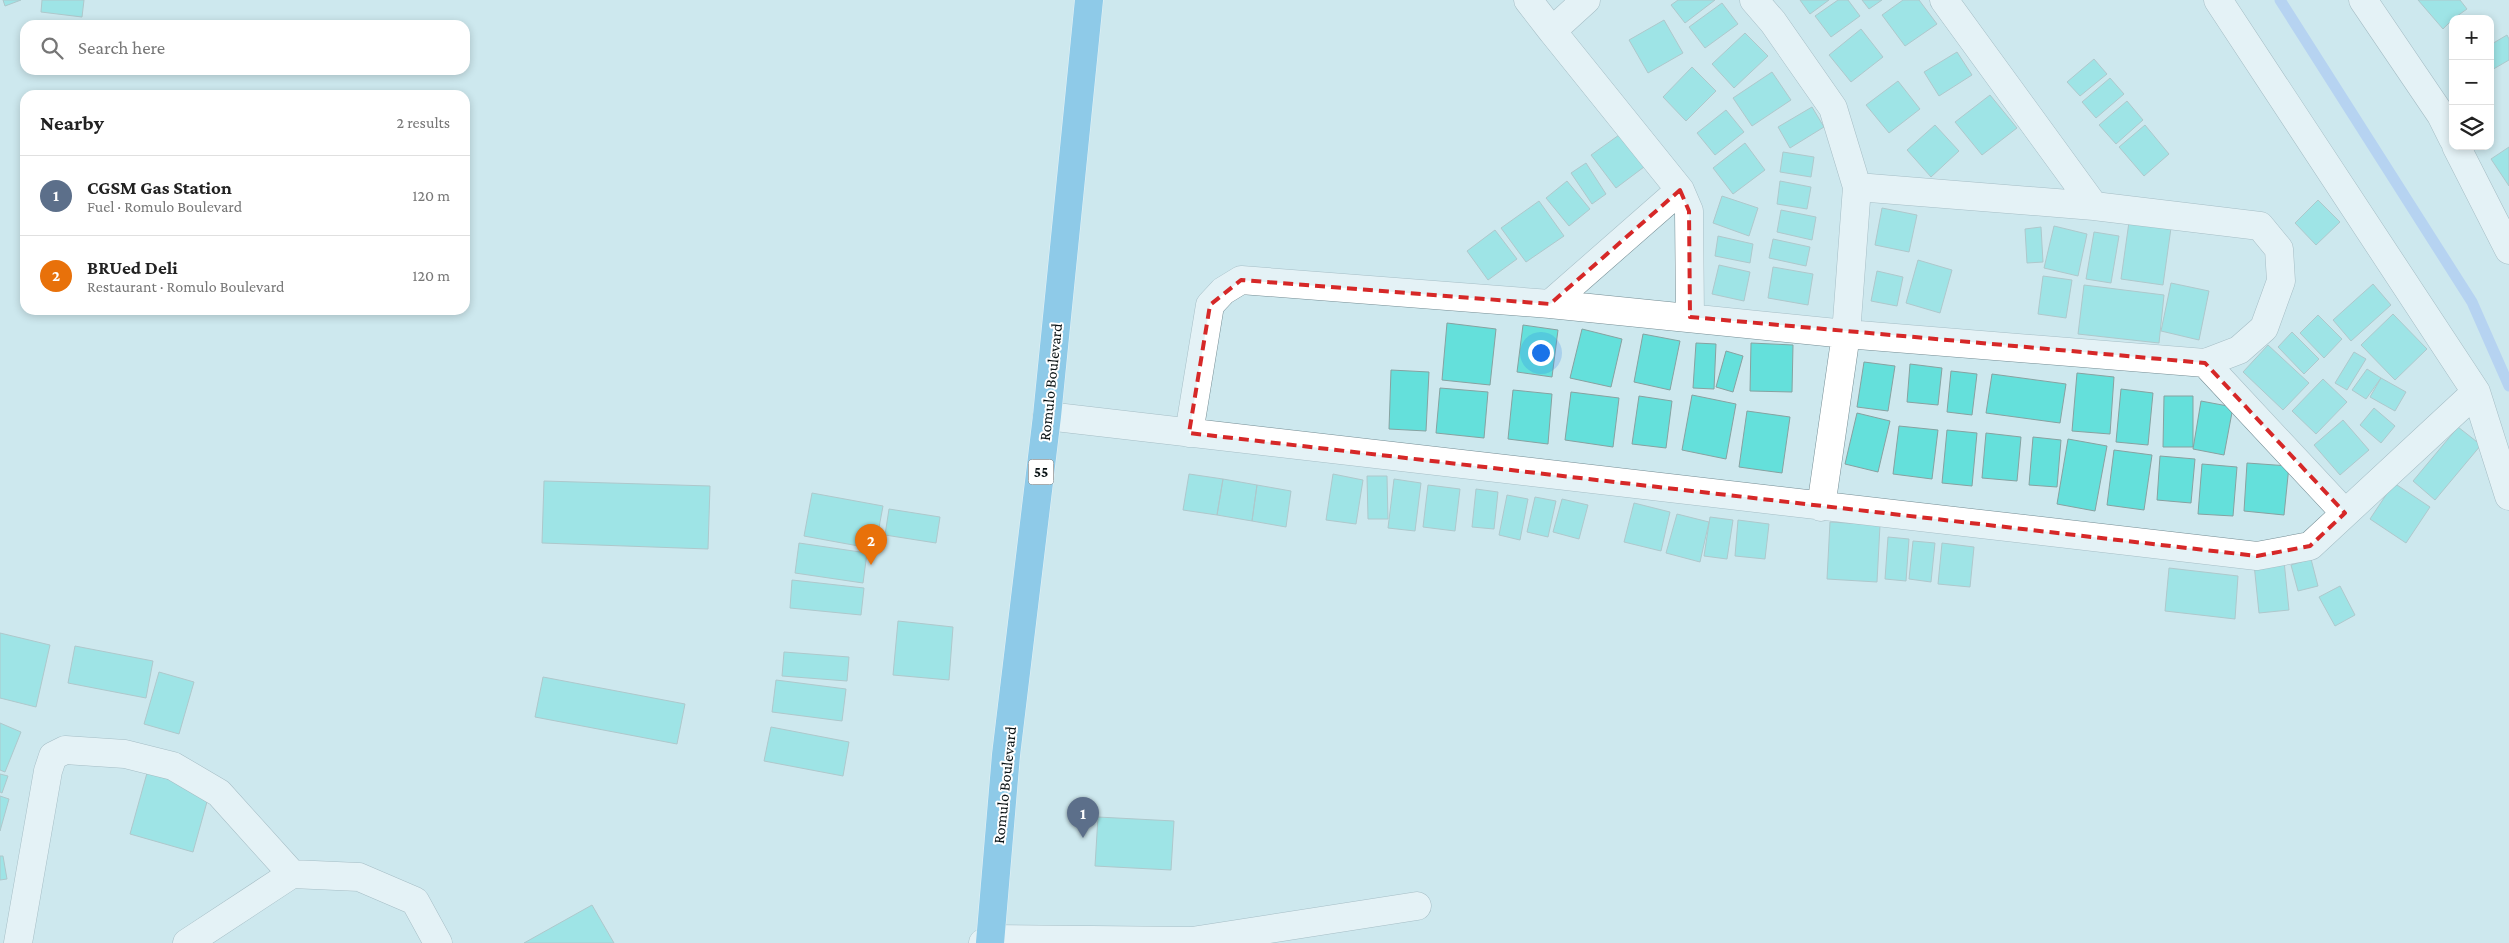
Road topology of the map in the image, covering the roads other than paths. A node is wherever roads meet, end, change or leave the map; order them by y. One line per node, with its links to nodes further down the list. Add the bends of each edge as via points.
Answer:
1 (1089, 0): 20 (highway, Romulo Boulevard / 55)
2 (1528, 0): 8 (street)
3 (1586, 0): 8 (street)
4 (1754, 0): 11 (street, via 1833,108)
5 (1944, 0): 13 (street)
6 (2218, 0): 19 (street)
7 (2363, 0): 9 (street)
8 (1552, 30): 12 (street)
9 (2449, 131)
10 (2458, 150): 14 (street)
11 (1857, 187): 13 (street); 17 (street)
12 (1680, 190): 15 (street); 16 (street, via 1689,211)
13 (2094, 206): 18 (street, via 2260,226 2279,249 2281,281 2264,328 2239,350)
14 (2509, 250)
15 (1550, 304): 16 (street); 21 (street, via 1241,280 1223,291 1210,305)
16 (1690, 317): 17 (street)
17 (1846, 334): 18 (street); 23 (street)
18 (2205, 363): 24 (street)
19 (2476, 392): 22 (street); 24 (street)
20 (1047, 416): 21 (street); 27 (highway, Romulo Boulevard / 55)
21 (1189, 433): 23 (street)
22 (2509, 496)
23 (1821, 507): 24 (street, via 2257,556 2310,546)
24 (2345, 513)
25 (292, 874): 28 (street, via 219,793 173,766 125,754 65,750 53,756 48,771); 29 (street); 30 (street, via 359,878 415,901)
26 (1417, 906): 27 (street, via 1192,941)
27 (987, 942)
28 (18, 943)
29 (187, 943)
30 (438, 943)

